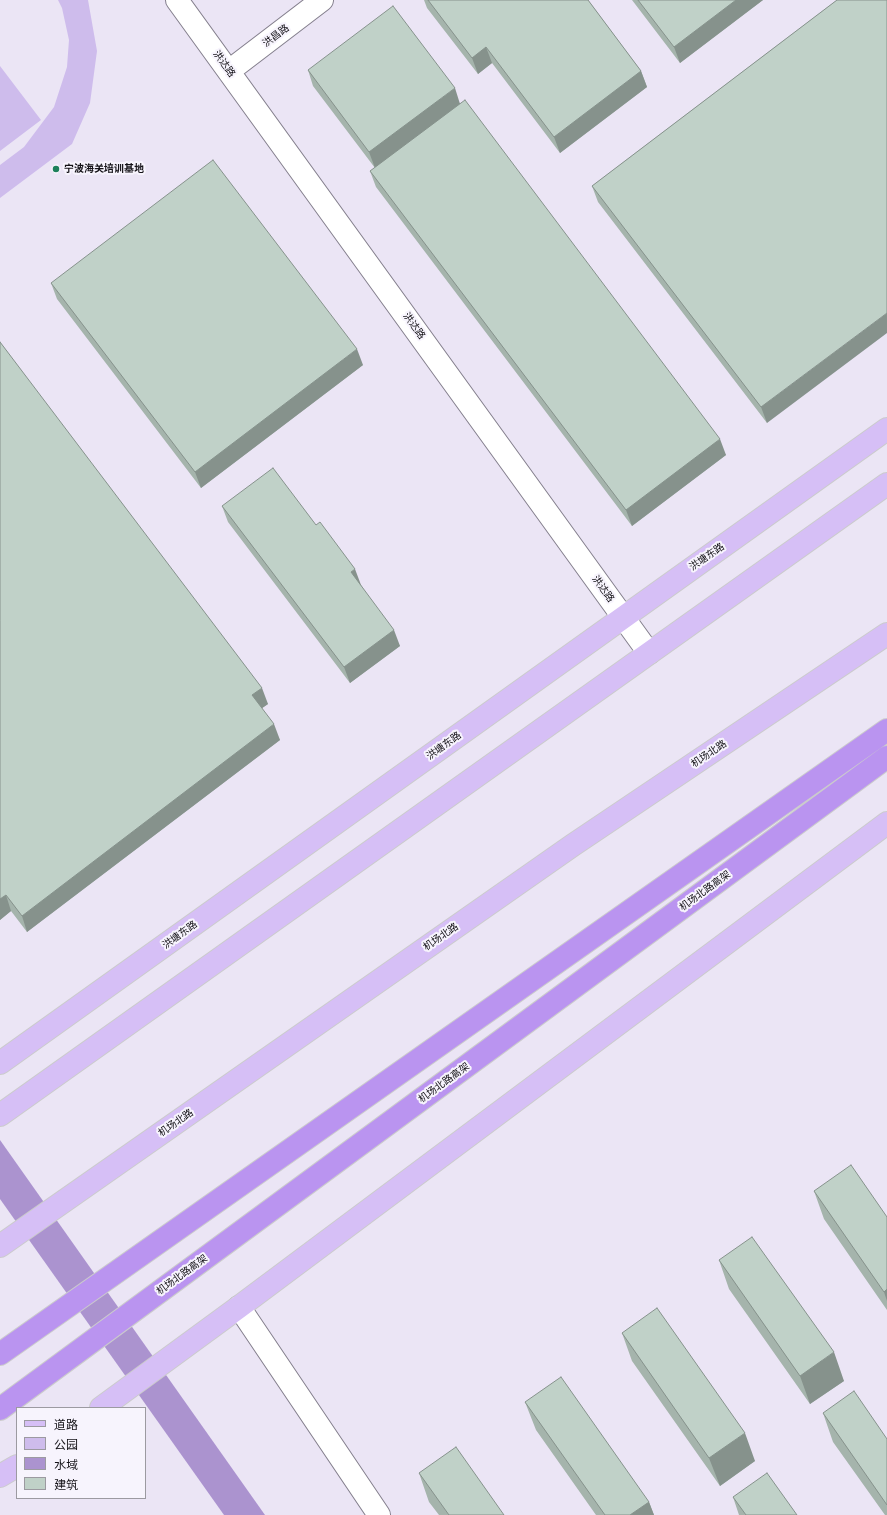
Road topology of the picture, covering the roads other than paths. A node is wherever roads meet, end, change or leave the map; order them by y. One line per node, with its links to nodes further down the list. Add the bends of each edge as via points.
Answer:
1 (177, 0): 3 (street, 洪达路)
2 (322, 0): 3 (street, 洪昌路)
3 (228, 71): 6 (street, 洪达路)
4 (887, 429): 6 (main road, 洪塘东路)
5 (887, 484): 8 (main road)
6 (624, 617): 8 (street, 洪达路); 12 (main road, 洪塘东路)
7 (887, 634): 14 (main road, 机场北路, via 572,845)
8 (649, 653): 13 (main road)
9 (887, 730): 16 (highway)
10 (887, 757): 18 (highway, 机场北路高架)
11 (887, 823): 15 (main road)
12 (0, 1063)
13 (0, 1115)
14 (0, 1246)
15 (239, 1307): 17 (main road); 21 (street)
16 (0, 1354)
17 (103, 1407)
18 (0, 1409)
19 (16, 1467): 20 (main road)
20 (0, 1476)
21 (379, 1515)

